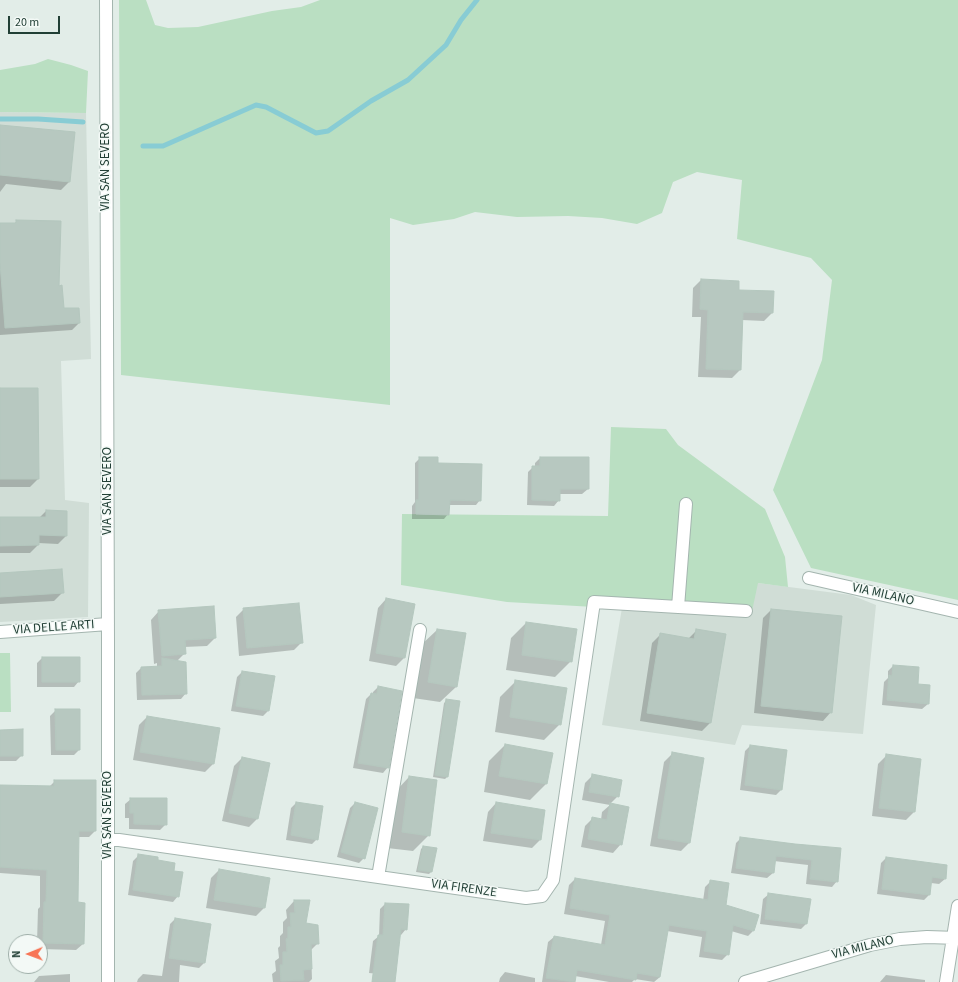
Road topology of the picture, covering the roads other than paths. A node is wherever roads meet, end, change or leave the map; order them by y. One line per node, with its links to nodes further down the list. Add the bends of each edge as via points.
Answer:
1 (106, 0): 7 (street, VIA SAN SEVERO)
2 (686, 504): 4 (street)
3 (809, 578): 6 (street, VIA MILANO)
4 (678, 607): 5 (street); 11 (street, VIA FIRENZE, via 594,602 553,880 542,896 526,898)
5 (746, 611)
6 (958, 612)
7 (108, 624): 9 (street, VIA DELLE ARTI); 10 (street, VIA SAN SEVERO)
8 (420, 630): 11 (street)
9 (0, 632)
10 (108, 840): 11 (street, VIA FIRENZE); 15 (street, VIA SAN SEVERO)
11 (378, 877)
12 (958, 906): 13 (street)
13 (955, 938): 14 (street, VIA MILANO, via 900,938 870,945); 17 (street)
14 (780, 976): 16 (street, VIA MILANO)
15 (108, 982)
16 (745, 982)
17 (946, 982)

